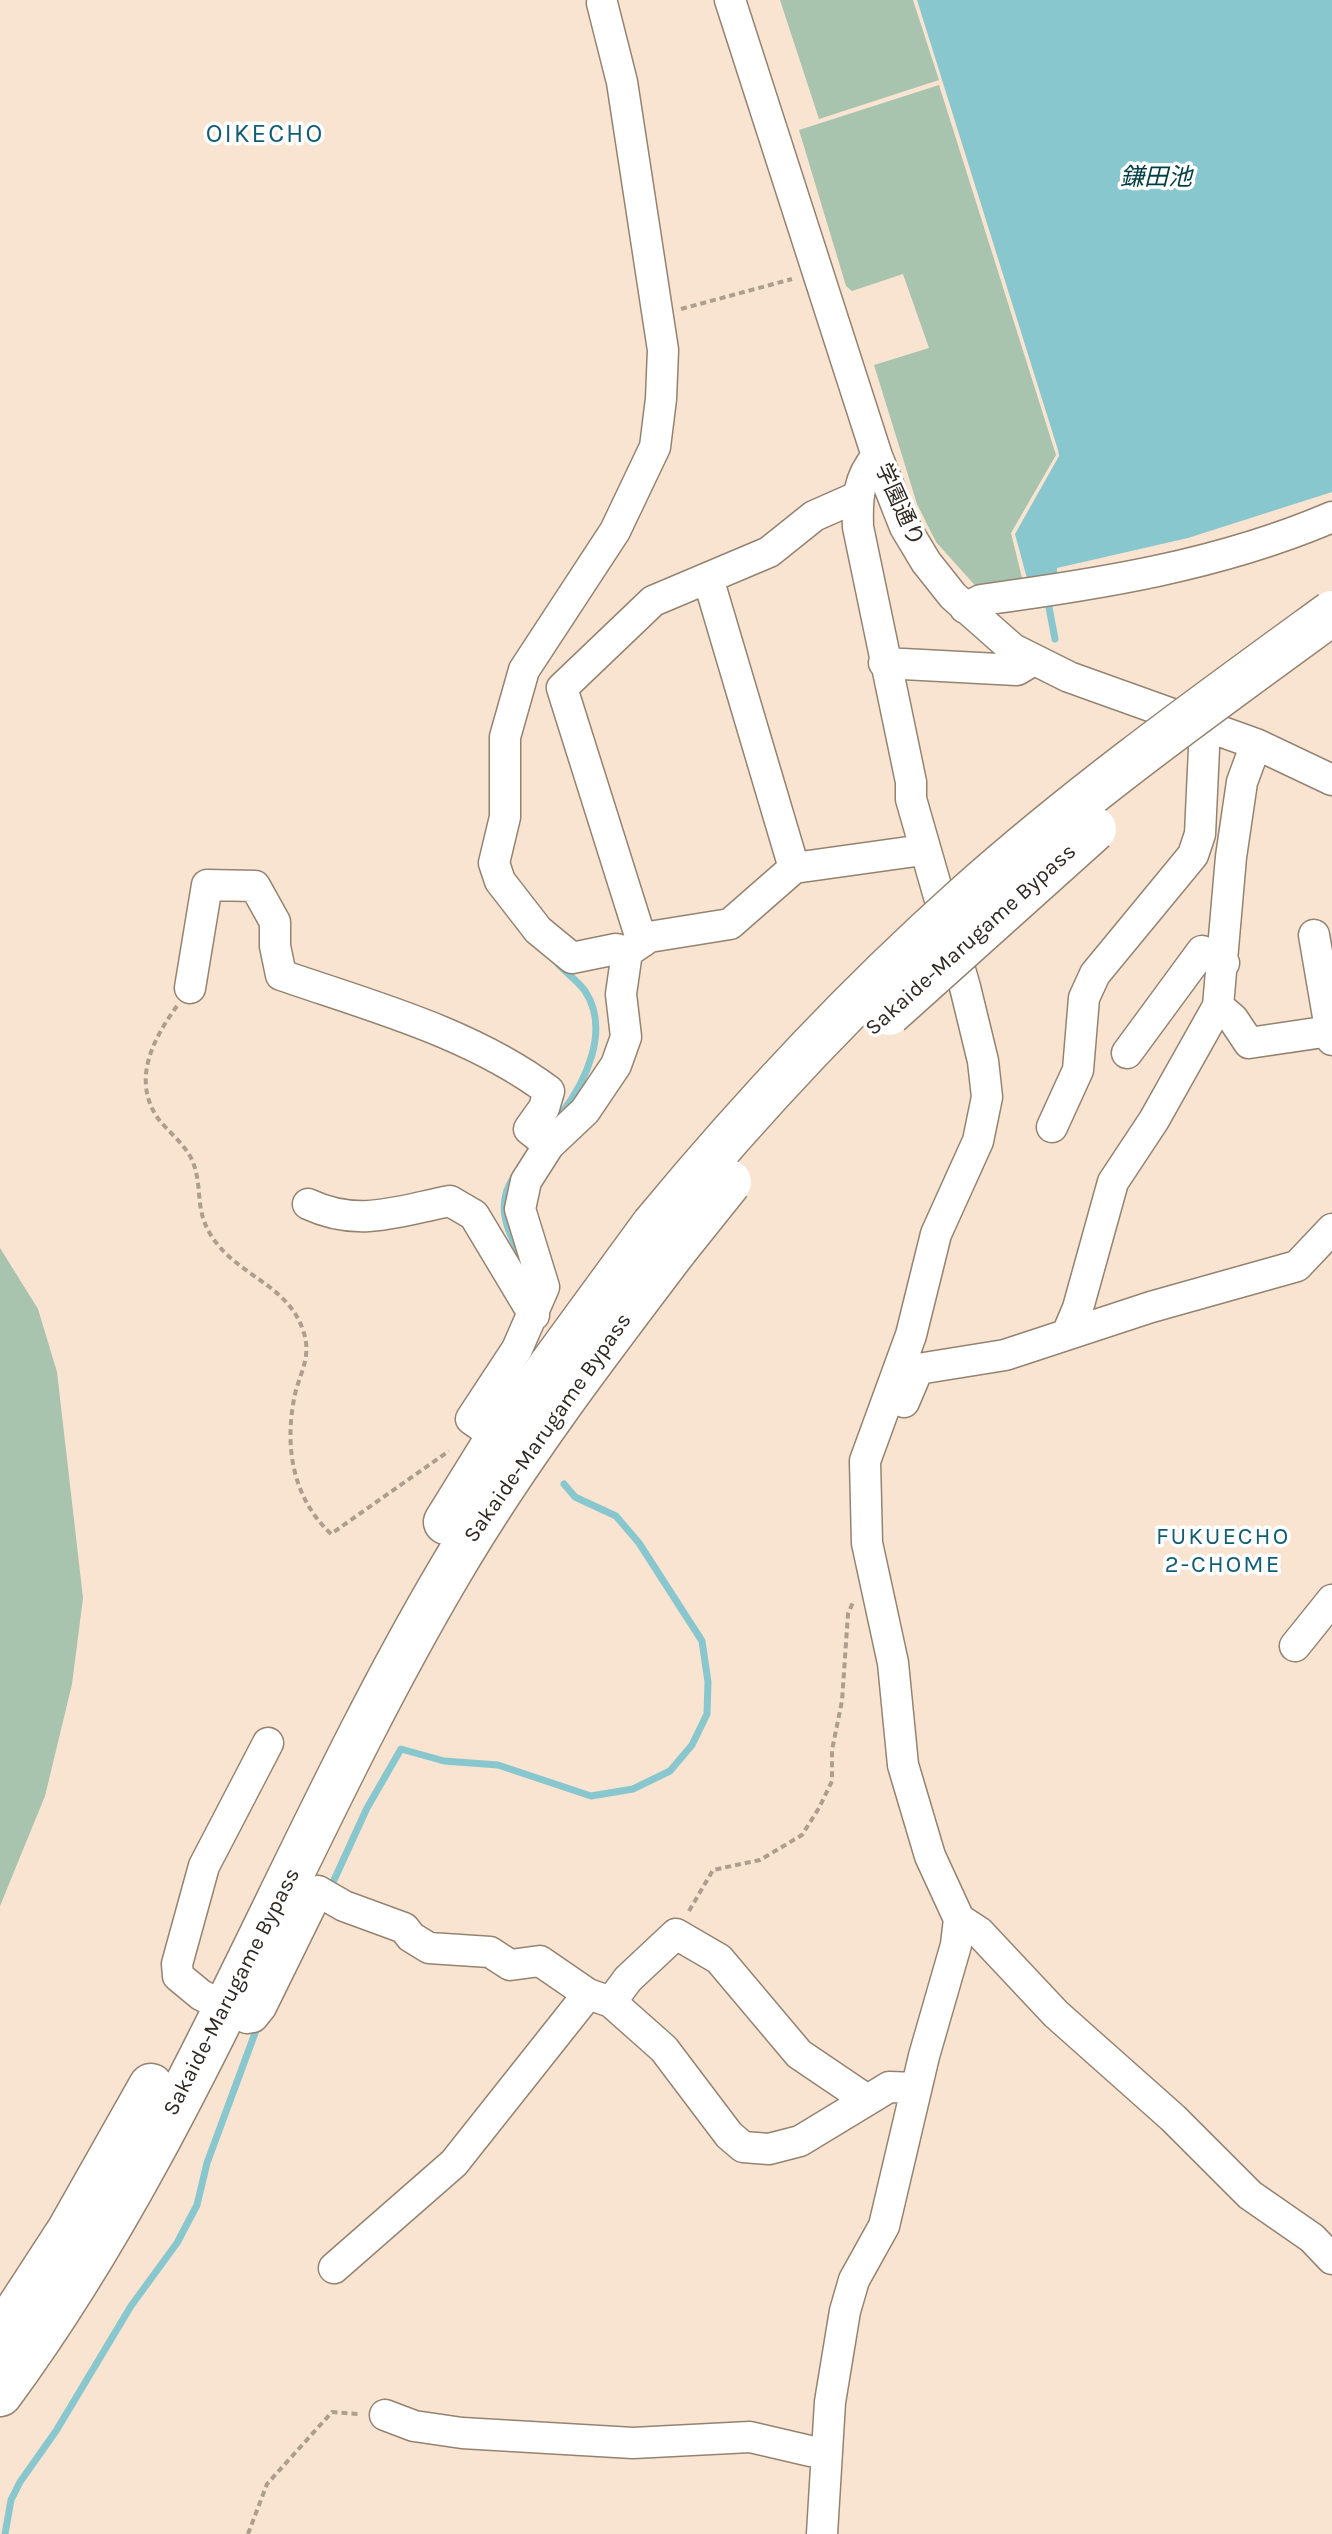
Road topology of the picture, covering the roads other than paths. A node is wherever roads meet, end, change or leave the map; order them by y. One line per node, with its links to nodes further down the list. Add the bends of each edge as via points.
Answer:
1 (730, 0): 3 (street, 学園通り)
2 (602, 3): 20 (street, via 622,82 663,350 655,447 615,531 524,670 505,737 505,817 494,863 500,881 538,930 572,958)
3 (877, 456): 4 (street, via 864,472); 6 (street, 学園通り)
4 (857, 497): 7 (street); 8 (street, via 814,516 769,552)
5 (1332, 517): 9 (street, via 1226,554 1102,584 981,600)
6 (914, 545): 7 (street); 9 (street, 学園通り)
7 (864, 561): 13 (street)
8 (708, 578): 18 (street); 20 (street, via 653,601 562,688)
9 (965, 608): 12 (street, 学園通り)
10 (1332, 613): 30 (highway, Sakaide-Marugame Bypass, bridge, via 1075,806 966,898 795,1064)
11 (1332, 649): 30 (highway, Sakaide-Marugame Bypass, bridge, via 1092,831 911,990 730,1180)
12 (1032, 661): 13 (street, via 1017,670); 14 (street, 学園通り)
13 (884, 663): 17 (street)
14 (1205, 727): 15 (street, 学園通り); 26 (street, via 1200,834 1193,855 1095,974 1084,998 1078,1070)
15 (1256, 744): 16 (street, 学園通り); 21 (street, via 1242,782 1231,857)
16 (1332, 780)
17 (923, 850): 18 (street); 34 (street, via 983,1061 986,1118 936,1234 911,1335)
18 (794, 868): 20 (street, via 730,924 649,937)
19 (1314, 935): 24 (street)
20 (634, 947): 27 (street, via 621,994 626,1037 616,1065 585,1111)
21 (1224, 963): 23 (street); 25 (street, via 1202,951)
22 (190, 988): 27 (street, via 207,885 255,886 275,922 281,975 374,1007 520,1069 549,1091 529,1129)
23 (1218, 1006): 24 (street, via 1249,1043); 32 (street, via 1113,1182)
24 (1331, 1035)
25 (1127, 1053)
26 (1052, 1127)
27 (543, 1141): 31 (street, via 520,1209 544,1287)
28 (308, 1204): 31 (street, via 334,1216 359,1219 450,1201 474,1215)
29 (1331, 1231): 32 (street, via 1297,1266)
30 (665, 1236): 33 (highway, Sakaide-Marugame Bypass); 41 (highway, Sakaide-Marugame Bypass, via 589,1363 450,1570 315,1829)
31 (534, 1315): 33 (street, via 471,1419)
32 (1067, 1334): 34 (street, via 1005,1355 918,1369 882,1453)
33 (487, 1431): 41 (highway, Sakaide-Marugame Bypass, via 371,1655)
34 (865, 1466): 37 (street, via 867,1543); 37 (street, via 853,1482 856,1580 881,1664)
35 (1332, 1600): 36 (street)
36 (1295, 1646)
37 (895, 1682): 39 (street, via 903,1765 930,1856)
38 (268, 1743): 41 (street, via 204,1866 177,1964 178,1976)
39 (959, 1919): 42 (street); 44 (street, via 979,1932 1056,2014 1250,2195 1312,2238)
40 (599, 1998): 41 (street, via 540,1961 510,1965 490,1952 429,1948 404,1928 324,1894 261,2007 247,2018); 43 (street, via 664,2049 743,2147 769,2149 800,2141); 43 (street, via 676,1934 719,1959 799,2054); 45 (street, via 454,2163)
41 (214, 2002): 46 (highway, Sakaide-Marugame Bypass); 47 (highway, Sakaide-Marugame Bypass, via 92,2254)
42 (916, 2088): 43 (street, via 889,2087); 49 (street, via 884,2226 854,2280 845,2311)
43 (867, 2100)
44 (1332, 2259)
45 (334, 2268)
46 (0, 2337)
47 (0, 2394)
48 (385, 2415): 49 (street, via 414,2426 462,2433 633,2443 750,2437)
49 (827, 2452): 50 (street)
50 (822, 2534)

